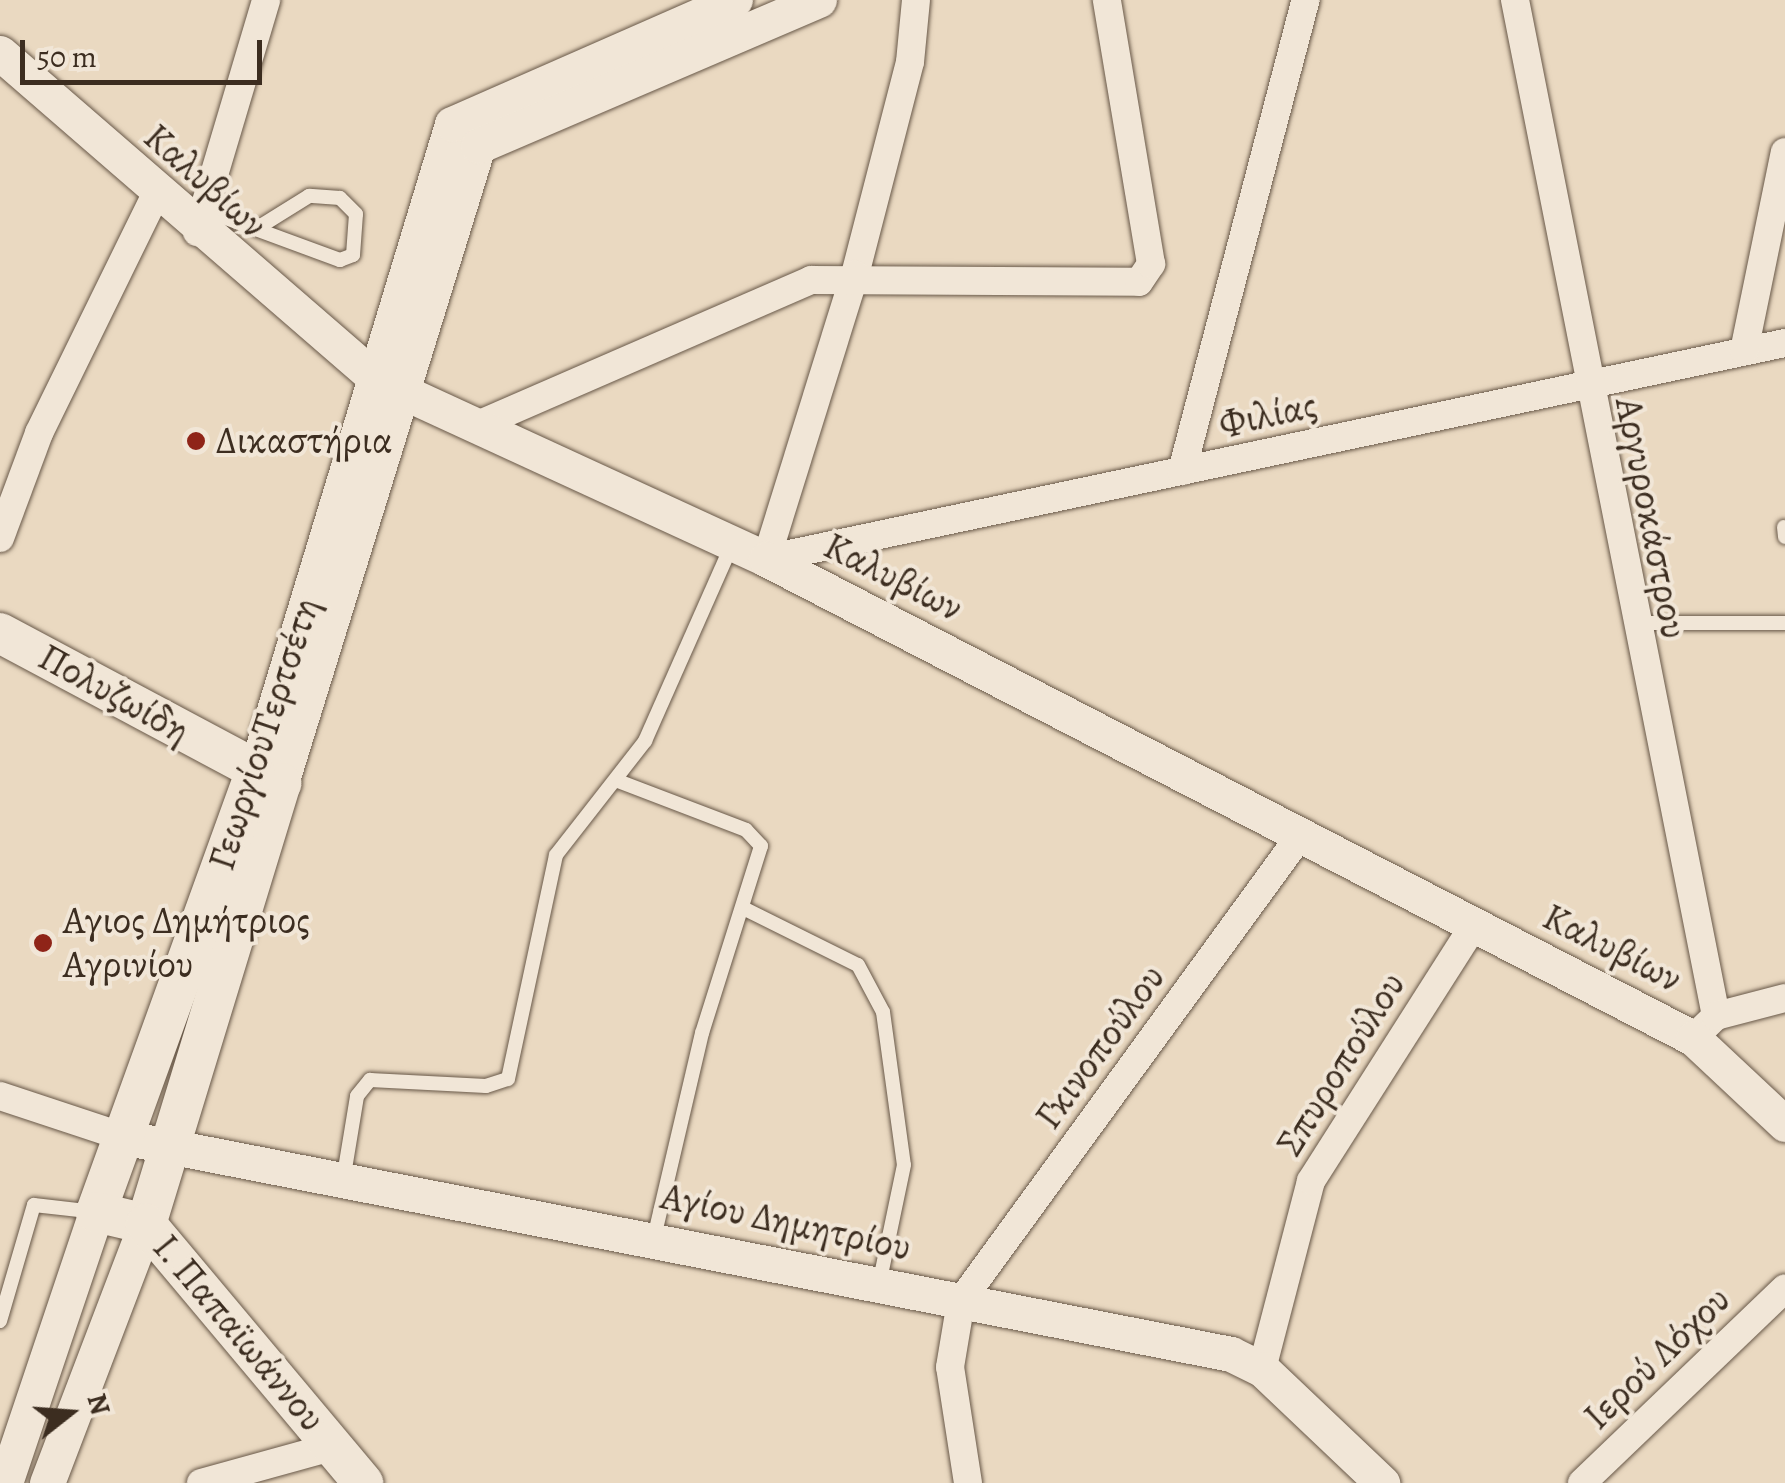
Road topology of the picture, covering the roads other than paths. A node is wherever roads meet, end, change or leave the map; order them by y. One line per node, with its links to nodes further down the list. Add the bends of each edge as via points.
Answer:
1 (266, 0): 11 (street)
2 (735, 0): 17 (street, via 452,124)
3 (819, 0): 17 (street, via 486,137)
4 (916, 0): 13 (street, via 910,62)
5 (1107, 0): 13 (street, via 1147,274 1127,287)
6 (1306, 0): 19 (street)
7 (1515, 0): 16 (street, Αργυροκάστρου)
8 (0, 53): 10 (street, Καλυβίων)
9 (1785, 152): 15 (street)
10 (156, 196): 11 (street, Καλυβίων); 22 (street, via 39,433)
11 (201, 221): 12 (lane); 17 (street, Καλυβίων)
12 (256, 229): 12 (lane, via 346,260 356,214 340,198 309,196)
13 (854, 274): 18 (street, via 811,280); 24 (street)
14 (1785, 343): 15 (street, Φιλίας)
15 (1744, 351): 16 (street, Φιλίας)
16 (1587, 384): 19 (street, Φιλίας); 25 (street, Αργυροκάστρου)
17 (391, 386): 18 (street, Καλυβίων); 28 (street, ΓεωργίουΤερτσέτη)
18 (480, 424): 23 (street, Καλυβίων)
19 (1182, 471): 24 (street, Φιλίας)
20 (1784, 528): 21 (lane)
21 (1785, 537)
22 (0, 538)
23 (732, 544): 24 (street, Καλυβίων); 29 (lane, via 659,713)
24 (766, 559): 30 (street, Καλυβίων)
25 (1631, 623): 26 (lane); 34 (street, Αργυροκάστρου)
26 (1785, 623)
27 (0, 632): 28 (main road, Πολυζωίδη)
28 (268, 778): 37 (main road, ΓεωργίουΤερτσέτη); 38 (main road, ΓεωργίουΤερτσέτη)
29 (618, 781): 31 (lane, via 756,837 762,858); 39 (lane, via 590,800 556,854 508,1079 486,1086 370,1080 358,1096)
30 (1300, 836): 32 (street, Καλυβίων); 45 (street, Γκινοπούλου)
31 (744, 908): 42 (lane, via 702,1033); 43 (lane, via 858,965 884,1012 904,1165)
32 (1474, 925): 34 (street, Καλυβίων); 47 (street, Σπυροπούλου, via 1311,1181)
33 (1785, 998): 34 (street)
34 (1704, 1027): 36 (street, Καλυβίων)
35 (0, 1096): 37 (street)
36 (1785, 1124)
37 (127, 1138): 38 (street, Αγίου Δημητρίου); 40 (main road, ΓεωργίουΤερτσέτη)
38 (169, 1145): 39 (street, Αγίου Δημητρίου); 41 (main road, ΓεωργίουΤερτσέτη)
39 (342, 1182): 42 (street, Αγίου Δημητρίου)
40 (96, 1212): 41 (main road, Ι. Παπαϊωάννου); 46 (lane, via 34,1205); 49 (street, ΓεωργίουΤερτσέτη)
41 (146, 1224): 48 (main road, Ι. Παπαϊωάννου); 50 (street, ΓεωργίουΤερτσέτη)
42 (654, 1237): 43 (street, Αγίου Δημητρίου)
43 (879, 1286): 45 (street, Αγίου Δημητρίου)
44 (1785, 1288): 55 (street, Ιερού Λόχου)
45 (960, 1301): 47 (street, Αγίου Δημητρίου, via 1220,1351); 53 (street, via 950,1367)
46 (0, 1320)
47 (1262, 1368): 54 (street, Αγίου Δημητρίου)
48 (336, 1446): 51 (street); 52 (main road, Ι. Παπαϊωάννου)
49 (5, 1483)
50 (46, 1483)
51 (201, 1483)
52 (364, 1483)
53 (968, 1483)
54 (1382, 1483)
55 (1582, 1483)

